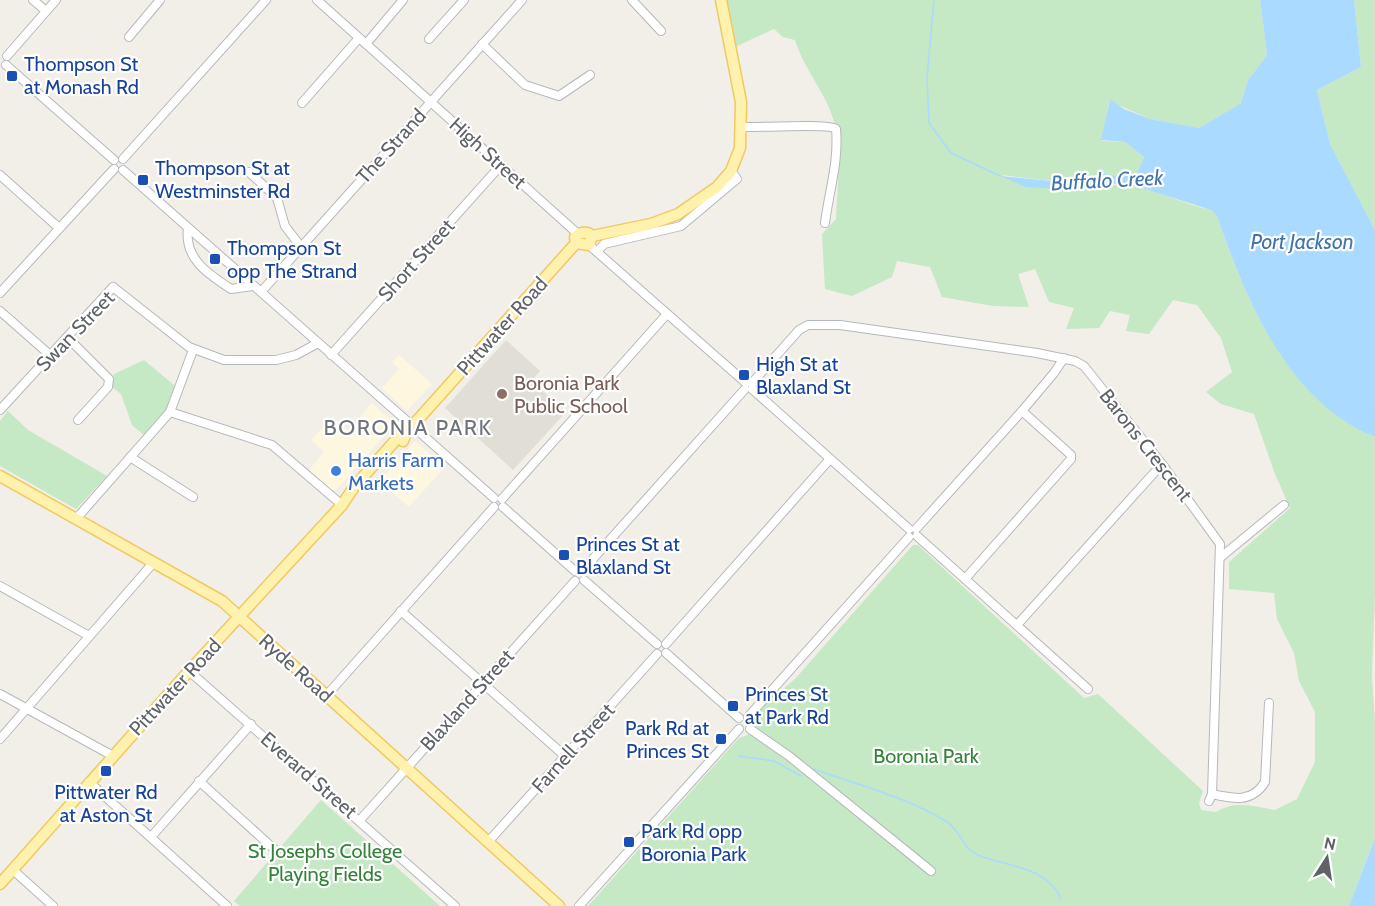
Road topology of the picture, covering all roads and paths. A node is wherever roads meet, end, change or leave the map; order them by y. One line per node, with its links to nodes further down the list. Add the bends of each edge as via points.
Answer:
1 (33, 0): 11 (street)
2 (56, 0): 11 (street)
3 (160, 0): 13 (street)
4 (266, 0): 22 (street)
5 (317, 0): 15 (street, High Street)
6 (403, 0): 15 (street)
7 (464, 0): 14 (street)
8 (522, 0): 16 (street, The Strand)
9 (632, 0): 12 (street)
10 (721, 0): 21 (main road, via 741,102)
11 (46, 12): 17 (street)
12 (661, 31)
13 (129, 37)
14 (429, 39)
15 (362, 41): 19 (street, High Street); 20 (street)
16 (482, 44): 18 (street, via 525,85 559,96); 19 (street, The Strand)
17 (3, 61): 22 (street)
18 (590, 75)
19 (430, 102): 23 (street, High Street); 32 (street, The Strand)
20 (302, 103)
21 (741, 127): 24 (main road, via 740,148); 27 (street, via 828,125 836,129 835,176)
22 (118, 164): 28 (street); 29 (street)
23 (501, 165): 30 (street, High Street); 42 (street, Short Street)
24 (731, 171): 31 (main road, via 711,192 678,214); 31 (street, via 737,179 681,226)
25 (249, 172): 32 (street, via 277,198 285,226)
26 (0, 175): 28 (street)
27 (825, 223)
28 (59, 228): 35 (street)
29 (188, 228): 33 (street); 33 (street, via 190,252 206,273 231,289)
30 (577, 239): 31 (main road, via 587,233); 49 (main road, Pittwater Road)
31 (593, 244): 37 (street)
32 (301, 247): 34 (street, The Strand)
33 (253, 286): 34 (street)
34 (261, 292): 39 (street)
35 (0, 293)
36 (0, 311): 41 (street)
37 (667, 314): 44 (street); 55 (street)
38 (67, 337): 40 (street, Swan Street, via 113,287); 41 (street, Swan Street); 48 (street, via 109,379 108,387)
39 (318, 343): 40 (street, Swan Street, via 296,355 260,362 225,360); 42 (street)
40 (193, 350): 47 (street)
41 (50, 355): 45 (street, Swan Street)
42 (331, 355): 49 (street)
43 (1064, 358): 44 (street, Barons Crescent, via 840,326 808,325); 46 (street); 52 (street, Barons Crescent, via 1084,366)
44 (749, 386): 51 (street); 62 (street)
45 (0, 410)
46 (1022, 411): 59 (street); 63 (street, via 1071,459)
47 (170, 412): 50 (street); 57 (street, via 272,445)
48 (78, 420)
49 (408, 430): 55 (street); 57 (main road, Pittwater Road)
50 (130, 457): 54 (street); 58 (street)
51 (830, 459): 59 (street); 71 (street, Farnell Street)
52 (1162, 464): 60 (street, Barons Crescent, via 1217,537); 69 (street)
53 (0, 476): 58 (main road, Ryde Road)
54 (193, 497)
55 (498, 503): 62 (street); 67 (street)
56 (1284, 505): 60 (street)
57 (342, 506): 68 (main road, Pittwater Road)
58 (76, 519): 61 (main road, Ryde Road)
59 (913, 533): 63 (street); 79 (street)
60 (1221, 557): 77 (street, Barons Crescent, via 1211,797 1236,800 1260,791 1265,782)
61 (154, 562): 68 (main road, Ryde Road, via 222,601); 70 (street)
62 (579, 571): 64 (street, via 586,575); 65 (street, via 573,576)
63 (965, 579): 69 (street)
64 (584, 580): 65 (street); 71 (street)
65 (574, 581): 73 (street, Blaxland Street)
66 (0, 586): 70 (street)
67 (401, 611): 73 (street); 76 (street)
68 (240, 617): 72 (main road, Pittwater Road); 76 (main road, Ryde Road)
69 (1017, 625): 74 (street)
70 (89, 636): 78 (street)
71 (661, 649): 79 (street); 85 (street, Farnell Street)
72 (189, 670): 80 (street, Everard Street); 84 (main road, Pittwater Road)
73 (483, 681): 85 (street); 86 (street, Blaxland Street)
74 (1088, 689)
75 (0, 694): 78 (street)
76 (326, 696): 86 (main road, Ryde Road)
77 (1269, 703)
78 (27, 709): 83 (street); 84 (street)
79 (744, 717): 81 (street, via 736,725); 82 (street, via 752,722)
80 (250, 724): 87 (street); 89 (street, Everard Street)
81 (739, 729): 82 (street); 100 (street)
82 (750, 729): 94 (street)
83 (0, 739)
84 (112, 756): 88 (main road, Pittwater Road)
85 (566, 757): 91 (street, Farnell Street)
86 (407, 768): 89 (street, Blaxland Street); 91 (main road, Ryde Road)
87 (200, 781): 90 (street); 92 (street)
88 (89, 782): 90 (street); 93 (main road, Pittwater Road)
89 (360, 820): 98 (street, Everard Street)
90 (151, 837): 97 (street)
91 (488, 842): 99 (main road, Ryde Road)
92 (274, 849)
93 (13, 870): 95 (main road, Pittwater Road); 96 (street)
94 (931, 871)
95 (0, 884)
96 (53, 906)
97 (227, 906)
98 (455, 906)
99 (559, 906)
100 (579, 906)

